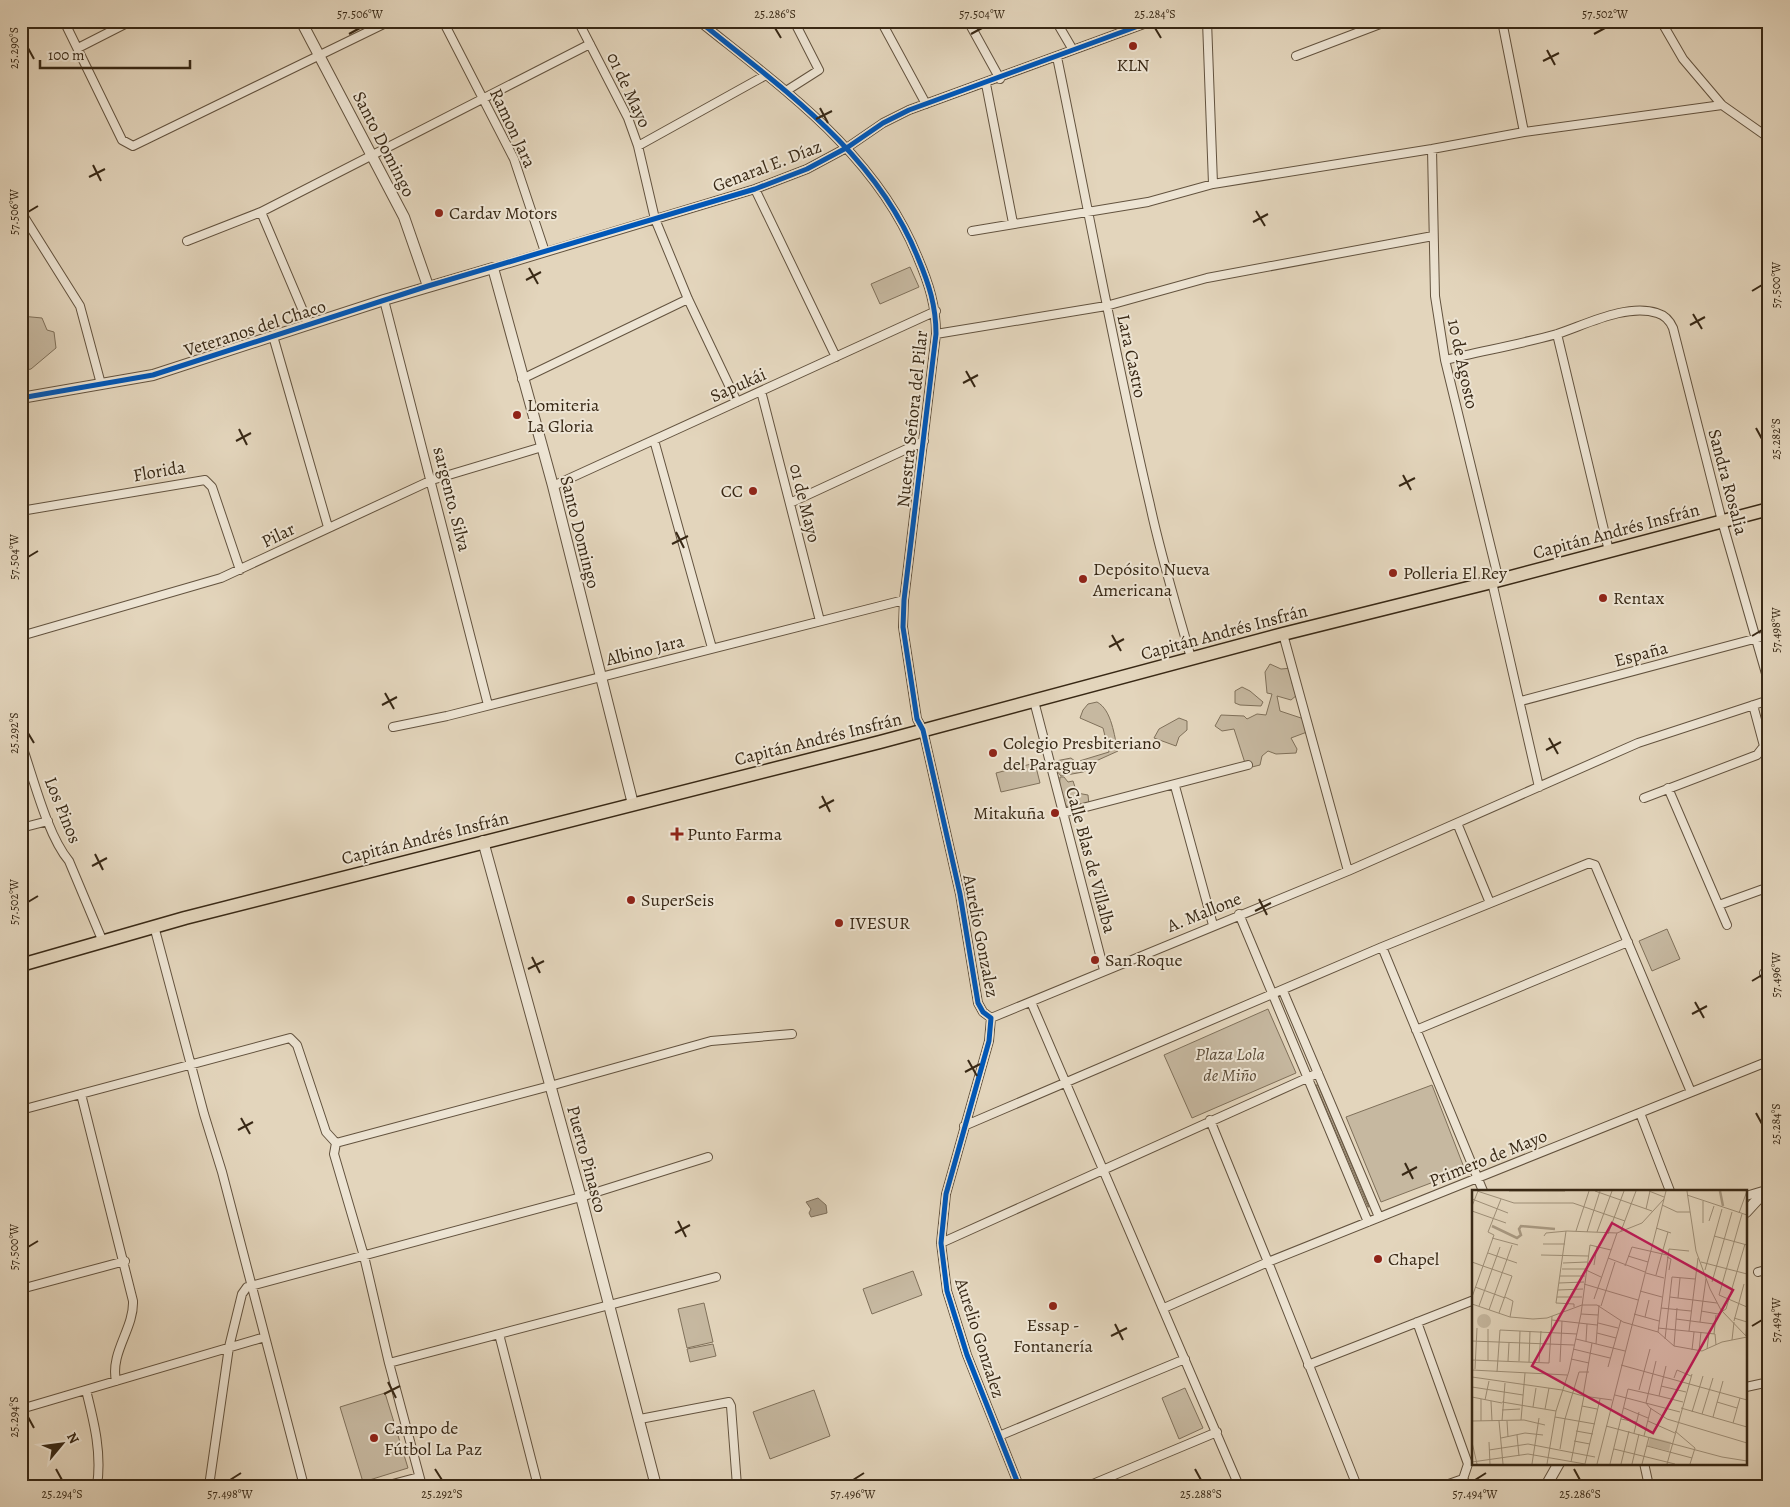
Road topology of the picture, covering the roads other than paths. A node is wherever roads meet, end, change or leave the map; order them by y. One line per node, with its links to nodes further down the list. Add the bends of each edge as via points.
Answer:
1 (64, 21): 19 (street)
2 (131, 21): 19 (street)
3 (301, 21): 21 (street, Santo Domingo)
4 (390, 21): 21 (street)
5 (443, 21): 28 (street, Ramon Jara)
6 (578, 21): 18 (street, 01 de Mayo)
7 (699, 21): 24 (street, Nuestra Señora del Pilar)
8 (794, 21): 27 (street, via 819,70)
9 (881, 21): 29 (street)
10 (968, 21): 25 (street)
11 (1056, 21): 20 (street)
12 (1152, 21): 17 (street, Genaral E. Díaz)
13 (1207, 21): 37 (street)
14 (1388, 21): 22 (street)
15 (1502, 21): 31 (street)
16 (1664, 22): 30 (street, via 1683,59)
17 (1140, 23): 20 (street, Genaral E. Díaz)
18 (590, 44): 28 (street); 33 (street, 01 de Mayo, via 628,118)
19 (78, 48): 21 (street, via 122,140 133,146)
20 (1073, 50): 23 (street, Genaral E. Díaz)
21 (319, 56): 36 (street, Santo Domingo)
22 (1296, 56)
23 (1057, 58): 25 (street, Genaral E. Díaz); 39 (street, Lara Castro)
24 (766, 75): 27 (street, Nuestra Señora del Pilar); 33 (street)
25 (1000, 79): 26 (street, Genaral E. Díaz)
26 (986, 84): 29 (street, Genaral E. Díaz); 43 (street)
27 (786, 91): 34 (street, Nuestra Señora del Pilar)
28 (483, 98): 36 (street); 47 (street, Ramon Jara, via 514,159)
29 (926, 104): 34 (street, Genaral E. Díaz, via 884,123)
30 (1722, 105): 31 (street); 32 (street)
31 (1524, 132): 35 (street)
32 (1767, 134)
33 (638, 146): 42 (street, 01 de Mayo)
34 (848, 147): 38 (street, Genaral E. Díaz, via 807,169); 53 (street, Nuestra Señora del Pilar, via 876,180 904,226)
35 (1432, 150): 37 (street); 45 (street, 10 de Agosto)
36 (373, 156): 41 (street); 49 (street, Santo Domingo, via 404,217)
37 (1213, 184): 39 (street, via 1148,202)
38 (755, 189): 42 (street, Genaral E. Díaz); 58 (street)
39 (1089, 211): 43 (street); 52 (street, Lara Castro)
40 (21, 212): 61 (street, via 80,306)
41 (261, 212): 46 (street); 54 (street)
42 (655, 219): 47 (street, Genaral E. Díaz); 51 (street)
43 (1013, 223): 44 (street)
44 (972, 231)
45 (1432, 236): 52 (street, via 1207,278); 59 (street, 10 de Agosto, via 1434,296)
46 (187, 241)
47 (545, 252): 48 (street, Genaral E. Díaz)
48 (493, 268): 49 (street, Veteranos del Chaco); 60 (street, Santo Domingo)
49 (428, 286): 50 (street, Veteranos del Chaco)
50 (384, 300): 54 (street, Veteranos del Chaco); 68 (street, sargento. Silva)
51 (688, 300): 60 (street); 64 (street)
52 (1106, 306): 55 (street); 85 (street, Lara Castro, via 1150,507)
53 (936, 311): 55 (street, Nuestra Señora del Pilar); 58 (street, Sapukái)
54 (309, 325): 57 (street, Veteranos del Chaco)
55 (936, 334): 66 (street, Nuestra Señora del Pilar)
56 (1557, 334): 59 (street); 73 (street, Sandra Rosalia, via 1622,313 1646,311 1666,318 1673,328); 75 (street)
57 (273, 336): 61 (street, Veteranos del Chaco, via 152,375); 74 (street)
58 (836, 357): 62 (street, Sapukái)
59 (1446, 360): 77 (street, 10 de Agosto)
60 (522, 379): 67 (street, Santo Domingo)
61 (101, 384): 63 (street, Veteranos del Chaco)
62 (761, 391): 64 (street, Sapukái); 70 (street, 01 de Mayo)
63 (21, 398)
64 (737, 402): 65 (street, Sapukái)
65 (654, 440): 69 (street, Sapukái); 84 (street)
66 (924, 441): 70 (street); 78 (street, Nuestra Señora del Pilar)
67 (542, 447): 68 (street, Pilar); 69 (street, Santo Domingo)
68 (432, 480): 74 (street, Pilar); 91 (street, sargento. Silva)
69 (552, 486): 86 (street, Santo Domingo)
70 (790, 503): 79 (street, 01 de Mayo)
71 (1769, 509): 73 (main road, Capitán Andrés Insfrán)
72 (21, 510): 76 (street, Florida, via 205,480 212,487)
73 (1722, 521): 75 (main road, Capitán Andrés Insfrán); 83 (street, Sandra Rosalia)
74 (328, 528): 76 (street, Pilar)
75 (1609, 552): 77 (main road, Capitán Andrés Insfrán)
76 (240, 570): 81 (street, Pilar)
77 (1496, 581): 80 (main road, Capitán Andrés Insfrán); 90 (street, 10 de Agosto)
78 (904, 600): 79 (street, Albino Jara); 94 (street, Nuestra Señora del Pilar, via 903,627 917,720)
79 (820, 621): 84 (street, Albino Jara)
80 (1283, 634): 85 (main road, Capitán Andrés Insfrán); 107 (street)
81 (21, 636)
82 (1769, 636): 83 (street, España)
83 (1756, 638): 87 (street, Sandra Rosalia); 90 (street, España)
84 (712, 648): 86 (street, Albino Jara)
85 (1191, 658): 89 (main road, Capitán Andrés Insfrán)
86 (599, 677): 91 (street, Albino Jara); 101 (street, Santo Domingo)
87 (1769, 684)
88 (1769, 700): 92 (street, A. Mallone)
89 (1034, 701): 94 (main road, Capitán Andrés Insfrán); 102 (street, Calle Blas de Villalba)
90 (1521, 701): 98 (street, 10 de Agosto)
91 (488, 705): 93 (street, Albino Jara)
92 (1753, 705): 98 (street, A. Mallone, via 1638,743); 99 (street, via 1764,746 1759,754)
93 (393, 727)
94 (923, 730): 101 (main road, Capitán Andrés Insfrán); 125 (street, Aurelio Gonzalez, via 960,894 978,1003)
95 (21, 743): 103 (street, Los Pinos)
96 (1248, 766): 97 (street)
97 (1175, 786): 102 (street); 112 (street)
98 (1539, 787): 104 (street, A. Mallone)
99 (1668, 788): 100 (street); 110 (street)
100 (1644, 798)
101 (633, 804): 106 (main road, Capitán Andrés Insfrán)
102 (1063, 813): 119 (street, Calle Blas de Villalba)
103 (48, 821): 105 (street); 115 (street, Los Pinos, via 69,860)
104 (1457, 823): 107 (street, A. Mallone); 109 (street)
105 (21, 828)
106 (483, 841): 114 (main road, Capitán Andrés Insfrán); 133 (street, Puerto Pinasco)
107 (1348, 871): 111 (street, A. Mallone)
108 (1769, 887): 110 (street)
109 (1490, 903): 116 (street, via 1592,863); 117 (street)
110 (1719, 905): 113 (street)
111 (1239, 914): 112 (street, A. Mallone); 123 (street)
112 (1213, 925): 119 (street, A. Mallone)
113 (1727, 925)
114 (154, 926): 115 (main road, Capitán Andrés Insfrán); 129 (street)
115 (103, 942): 118 (main road, Capitán Andrés Insfrán)
116 (1628, 942): 126 (street); 134 (street)
117 (1382, 947): 122 (street); 126 (street)
118 (21, 965)
119 (1104, 970): 124 (street, A. Mallone)
120 (1764, 973): 121 (street)
121 (1769, 985)
122 (1283, 991): 123 (street); 130 (street)
123 (1273, 995): 131 (street); 132 (street)
124 (1031, 1002): 125 (street, A. Mallone); 132 (street)
125 (991, 1018): 139 (street, Aurelio Gonzalez, via 989,1041)
126 (1416, 1030): 143 (street)
127 (792, 1034): 133 (street, via 711,1041)
128 (1769, 1061): 134 (street, Primero de Mayo)
129 (190, 1065): 135 (street); 140 (street, via 292,1039 297,1045 326,1132); 159 (street)
130 (1318, 1073): 131 (street); 150 (street)
131 (1308, 1078): 138 (street); 151 (street)
132 (1066, 1084): 139 (street); 142 (street)
133 (550, 1086): 140 (street); 148 (street, Puerto Pinasco)
134 (1690, 1092): 137 (street, Primero de Mayo)
135 (81, 1094): 136 (street); 154 (street)
136 (21, 1110)
137 (1640, 1113): 143 (street, Primero de Mayo); 146 (street)
138 (1210, 1120): 142 (street); 155 (street)
139 (964, 1126): 152 (street, Aurelio Gonzalez, via 946,1194)
140 (336, 1143): 153 (street, via 334,1154)
141 (708, 1157): 148 (street)
142 (1103, 1168): 152 (street); 163 (street)
143 (1478, 1179): 145 (street); 150 (street, Primero de Mayo)
144 (1767, 1188): 147 (street); 149 (street)
145 (1483, 1190)
146 (1670, 1190)
147 (1748, 1195)
148 (581, 1197): 153 (street); 162 (street, Puerto Pinasco)
149 (1748, 1210)
150 (1379, 1217): 151 (street, Primero de Mayo)
151 (1368, 1222): 155 (street, Primero de Mayo)
152 (941, 1243): 178 (street, Aurelio Gonzalez, via 947,1291 975,1378)
153 (364, 1256): 159 (street); 169 (street)
154 (125, 1261): 160 (street); 171 (street, via 133,1311 116,1360)
155 (1268, 1262): 163 (street, Primero de Mayo); 170 (street)
156 (1769, 1269): 157 (street)
157 (1758, 1272)
158 (716, 1277): 162 (street)
159 (252, 1284): 166 (street); 167 (street, via 242,1294)
160 (21, 1289)
161 (1472, 1301): 164 (street)
162 (609, 1304): 165 (street); 176 (street, Puerto Pinasco)
163 (1164, 1308): 168 (street)
164 (1416, 1322): 170 (street); 182 (street, via 1468,1464)
165 (499, 1334): 169 (street); 188 (street)
166 (265, 1337): 167 (street); 185 (street)
167 (229, 1347): 171 (street); 184 (street)
168 (1185, 1359): 177 (street); 178 (street)
169 (388, 1363): 181 (street)
170 (1308, 1365): 194 (street)
171 (116, 1381): 174 (street)
172 (1769, 1382): 173 (street)
173 (1748, 1387)
174 (86, 1390): 175 (street); 183 (street, via 96,1433 100,1468)
175 (21, 1409)
176 (640, 1419): 189 (street, Puerto Pinasco); 190 (street, via 729,1402)
177 (1216, 1432): 192 (street); 193 (street)
178 (1000, 1436): 191 (street, Aurelio Gonzalez)
179 (1558, 1464): 196 (street)
180 (1644, 1464): 197 (street)
181 (419, 1477): 186 (street); 187 (street)
182 (1465, 1482): 195 (street)
183 (97, 1486)
184 (209, 1486)
185 (304, 1486)
186 (385, 1486)
187 (422, 1486)
188 (538, 1486)
189 (656, 1486)
190 (737, 1486)
191 (1019, 1486)
192 (1088, 1486)
193 (1239, 1486)
194 (1357, 1486)
195 (1443, 1486)
196 (1546, 1486)
197 (1649, 1486)

